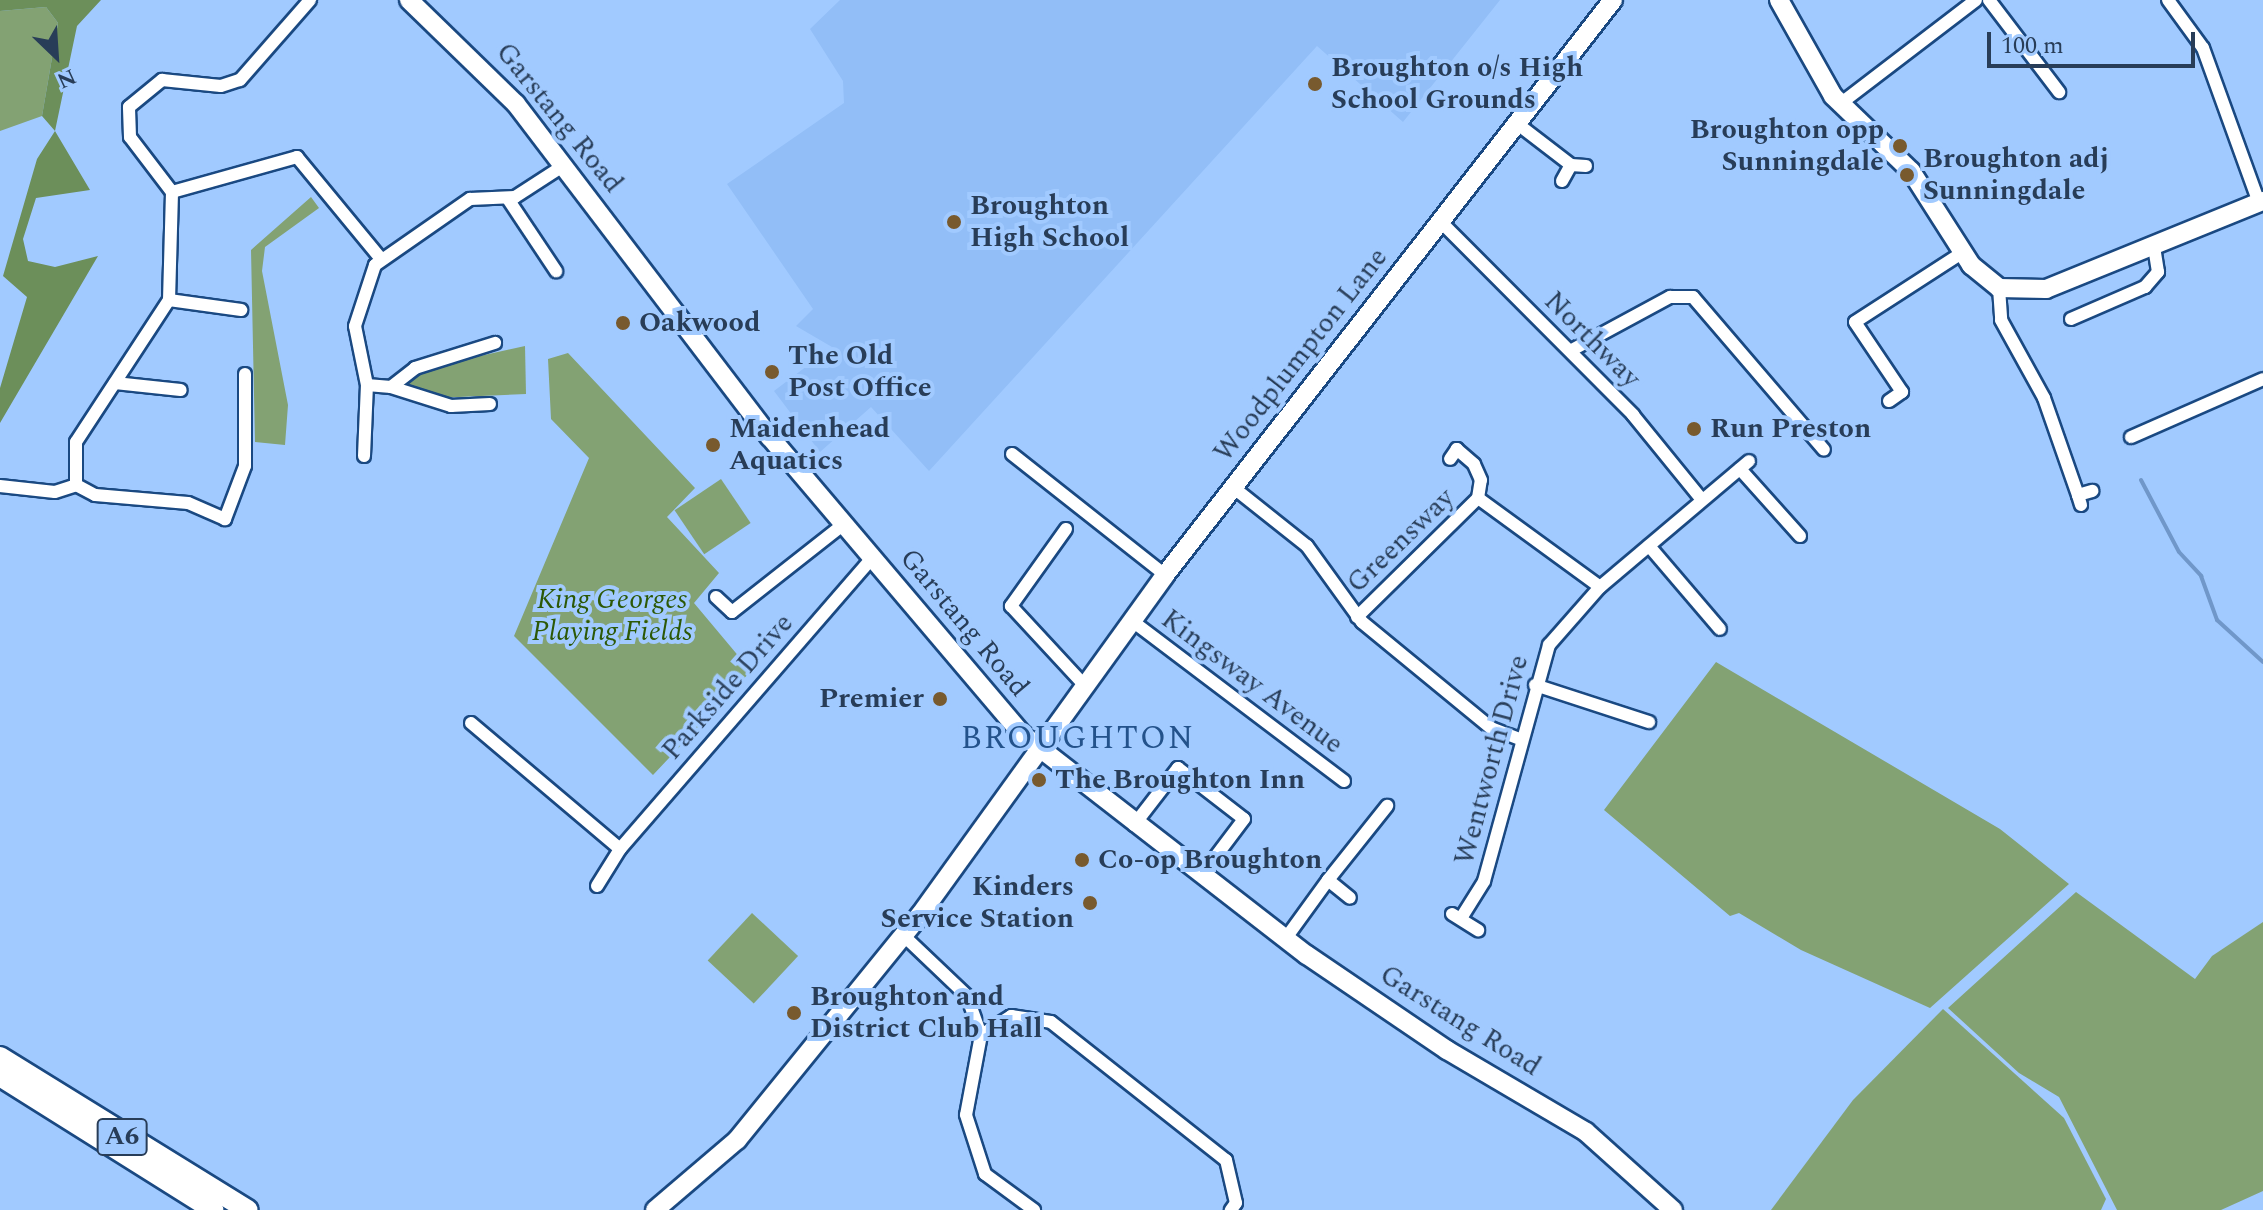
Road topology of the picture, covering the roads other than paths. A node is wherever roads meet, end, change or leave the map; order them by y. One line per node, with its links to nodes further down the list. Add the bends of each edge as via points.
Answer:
1 (310, 0): 15 (street, via 240,80 221,86 162,80 134,98 126,128)
2 (409, 0): 12 (main road, Garstang Road, via 484,68)
3 (1613, 0): 10 (main road, Woodplumpton Lane)
4 (1779, 0): 9 (main road)
5 (1976, 0): 9 (street)
6 (1989, 0): 8 (street)
7 (2168, 0): 17 (street, via 2199,39)
8 (2059, 92)
9 (1840, 104): 20 (main road, via 1911,171)
10 (1515, 122): 11 (street); 18 (main road, Woodplumpton Lane)
11 (1571, 165): 13 (street); 14 (street)
12 (563, 166): 16 (street); 48 (main road, Garstang Road)
13 (1586, 166)
14 (1562, 181)
15 (172, 192): 21 (street, via 297,157); 24 (street)
16 (508, 199): 21 (street, via 470,199); 22 (street)
17 (2261, 202): 19 (main road)
18 (1440, 221): 28 (street, Northway); 44 (main road, Woodplumpton Lane)
19 (2154, 248): 23 (main road, via 2033,292); 26 (street, via 2158,272 2145,287)
20 (1963, 252): 23 (main road); 35 (street, via 1855,322 1902,392)
21 (381, 259): 32 (street, via 355,326)
22 (556, 271)
23 (1999, 288): 45 (street, via 2001,320 2040,390 2080,500)
24 (169, 300): 25 (street); 31 (street)
25 (241, 310)
26 (2071, 319)
27 (495, 343): 33 (street, via 415,368)
28 (1570, 351): 38 (street, via 1670,297 1693,297); 47 (street, Northway)
29 (245, 374): 42 (street, via 245,466 225,519 188,503 95,495)
30 (2263, 379): 37 (street)
31 (115, 383): 34 (street); 42 (street, via 76,442)
32 (367, 385): 33 (street); 40 (street)
33 (391, 387): 36 (street, via 451,406)
34 (181, 390)
35 (1889, 401)
36 (490, 404)
37 (2131, 437)
38 (1824, 450)
39 (1012, 454): 53 (street)
40 (364, 456)
41 (1450, 459): 46 (street, Greensway, via 1457,449 1474,464 1481,480)
42 (76, 485): 43 (street, via 55,492)
43 (0, 486)
44 (1234, 488): 53 (main road, Woodplumpton Lane); 56 (street, via 1307,546)
45 (2092, 491)
46 (1478, 498): 54 (street, Greensway); 56 (street, Greensway)
47 (1702, 500): 50 (street, Wentworth Drive, via 1744,465); 51 (street, Wentworth Drive)
48 (844, 524): 52 (main road, Garstang Road); 55 (street, via 732,612)
49 (1066, 529): 60 (street, via 1011,606)
50 (1800, 536)
51 (1649, 546): 54 (street, Wentworth Drive); 58 (street)
52 (873, 557): 64 (main road, Garstang Road); 68 (street, Parkside Drive)
53 (1165, 575): 57 (main road, Woodplumpton Lane)
54 (1600, 587): 59 (street, Wentworth Drive, via 1559,630)
55 (716, 597)
56 (1357, 617): 63 (street, via 1491,728)
57 (1131, 620): 60 (main road, Woodplumpton Lane); 65 (street, Kingsway Avenue)
58 (1720, 629)
59 (1535, 685): 61 (street); 63 (street, Wentworth Drive)
60 (1085, 686): 64 (main road, Woodplumpton Lane)
61 (1649, 722)
62 (471, 723): 68 (street)
63 (1519, 739): 73 (street, Wentworth Drive, via 1484,881 1458,914)
64 (1040, 750): 67 (main road, Garstang Road); 74 (main road, Woodplumpton Lane)
65 (1344, 781)
66 (1387, 806): 70 (street)
67 (1134, 825): 69 (main road, Garstang Road); 69 (street, via 1178,768 1244,819)
68 (620, 849): 71 (street, Parkside Drive)
69 (1201, 876): 75 (main road, Garstang Road)
70 (1328, 880): 72 (street); 75 (street)
71 (597, 886)
72 (1350, 898)
73 (1478, 930)
74 (903, 935): 76 (street, via 967,996); 81 (main road, Woodplumpton Lane, via 737,1140)
75 (1286, 938): 84 (main road, Garstang Road, via 1447,1050 1571,1122)
76 (981, 1035): 82 (street, via 966,1115 985,1174); 83 (street, via 1011,1016 1051,1022 1226,1160 1236,1203)
77 (0, 1057): 80 (main road, A6)
78 (0, 1076): 79 (main road, A6)
79 (214, 1210)
80 (248, 1210)
81 (655, 1210)
82 (1034, 1210)
83 (1231, 1210)
84 (1673, 1210)

